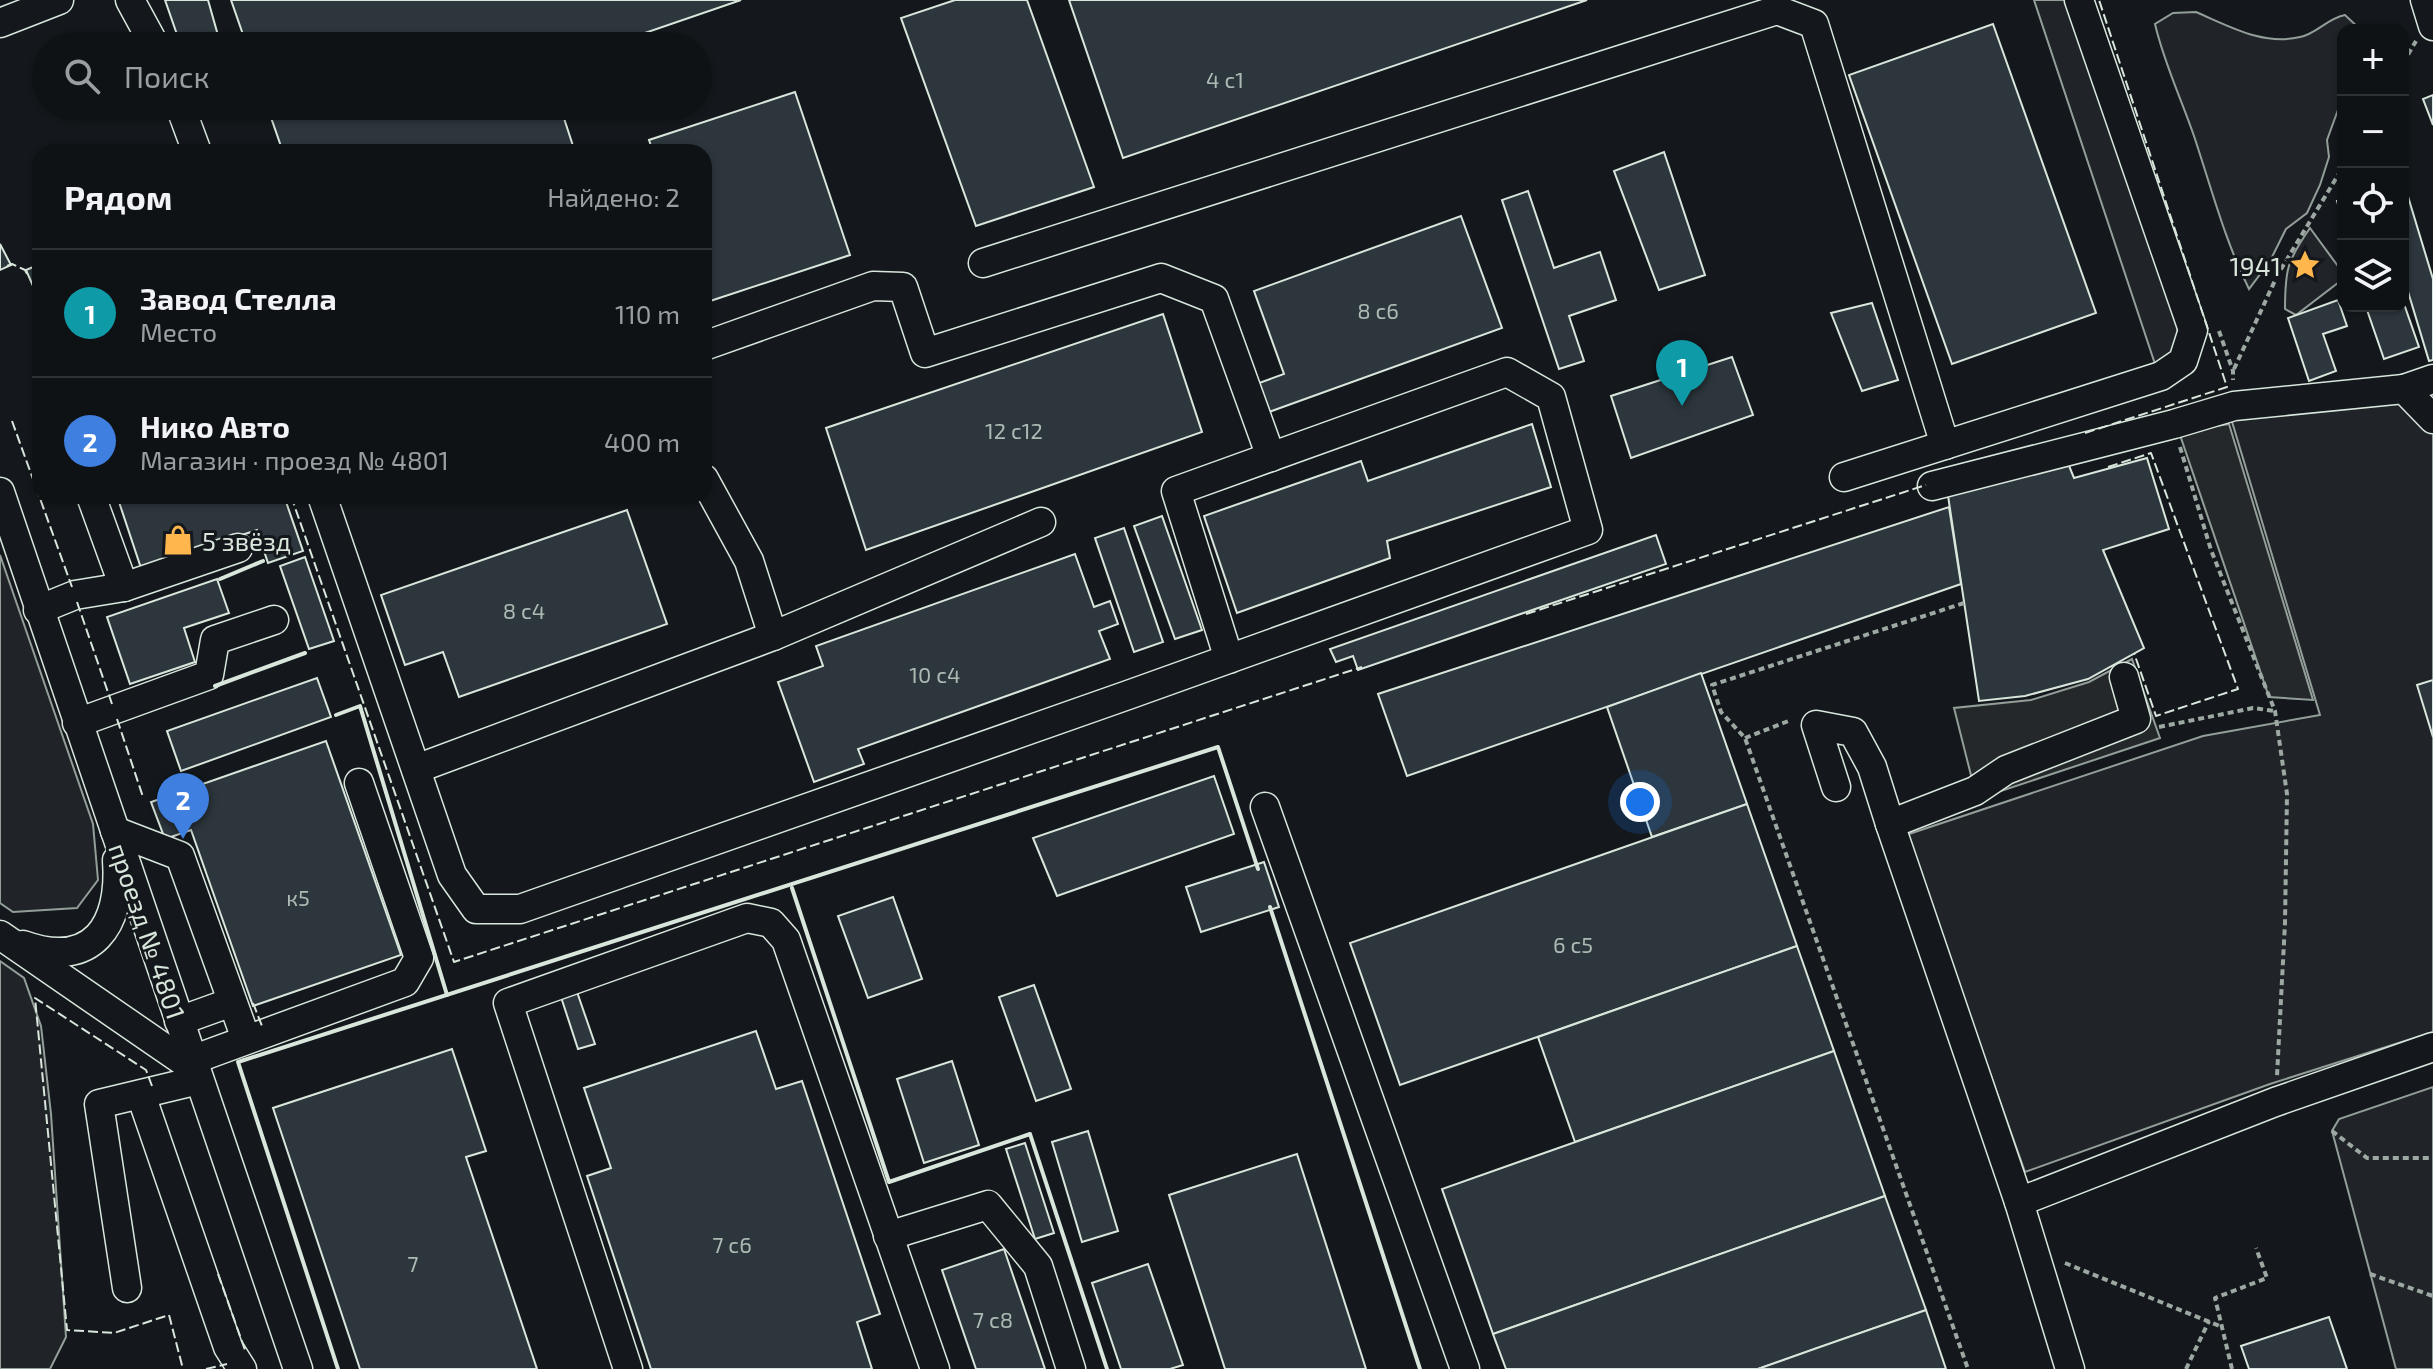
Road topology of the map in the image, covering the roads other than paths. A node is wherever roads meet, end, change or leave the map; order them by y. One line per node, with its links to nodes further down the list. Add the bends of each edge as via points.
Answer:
1 (59, 0): 5 (street)
2 (130, 0): 7 (street)
3 (2079, 0): 15 (street, via 2193,330 2183,361 2161,376)
4 (2425, 0): 6 (street)
5 (0, 23)
6 (2433, 26)
7 (147, 32)
8 (185, 120): 9 (street)
9 (194, 144)
10 (983, 263): 15 (street, via 1777,10 1814,24)
11 (712, 343): 16 (street, via 873,286 903,287 925,353 1161,278 1214,299)
12 (2433, 379): 13 (street)
13 (2404, 389): 14 (street); 18 (street, via 2234,406)
14 (2433, 419)
15 (1945, 445): 17 (street)
16 (1271, 457): 29 (street, via 1176,491); 29 (street, via 1507,372 1551,397 1588,530)
17 (1844, 477)
18 (1932, 486)
19 (0, 492): 26 (street, проезд № 4801)
20 (712, 494): 28 (street, via 749,561)
21 (94, 504): 25 (street)
22 (325, 504): 32 (street)
23 (1041, 522): 28 (street)
24 (238, 548): 25 (street)
25 (124, 587): 26 (street, via 75,595)
26 (38, 610): 31 (street, проезд № 4801)
27 (274, 620): 31 (street, via 215,640 209,675)
28 (773, 636): 32 (street)
29 (1229, 659): 32 (street, via 520,909 476,909 452,875)
30 (2124, 677): 36 (street, via 2136,719 2006,770 1975,791)
31 (77, 723): 37 (street, проезд № 4801)
32 (416, 769)
33 (359, 783): 41 (street, via 419,958 405,982)
34 (1836, 787): 36 (street, via 1816,725 1853,732 1872,767)
35 (1265, 807): 53 (street)
36 (1890, 824): 45 (street)
37 (115, 831): 38 (street, via 120,888 106,928 91,944 70,952 44,952); 39 (street, via 180,856); 40 (street, проезд № 4801)
38 (1, 936): 43 (street)
39 (232, 1002): 40 (street); 41 (street)
40 (179, 1021): 43 (street, проезд № 4801)
41 (246, 1039): 43 (street)
42 (2433, 1047): 45 (street)
43 (195, 1070): 44 (street); 49 (street, проезд № 4801)
44 (141, 1095): 47 (street, via 99,1104); 48 (street, via 228,1347)
45 (2019, 1202): 54 (street)
46 (888, 1236): 50 (street, via 786,940 771,923 747,918 508,1003); 51 (street); 52 (street, via 988,1205 1038,1266)
47 (127, 1288)
48 (242, 1369)
49 (298, 1369)
50 (628, 1369)
51 (935, 1369)
52 (1071, 1369)
53 (1465, 1369)
54 (2070, 1369)

